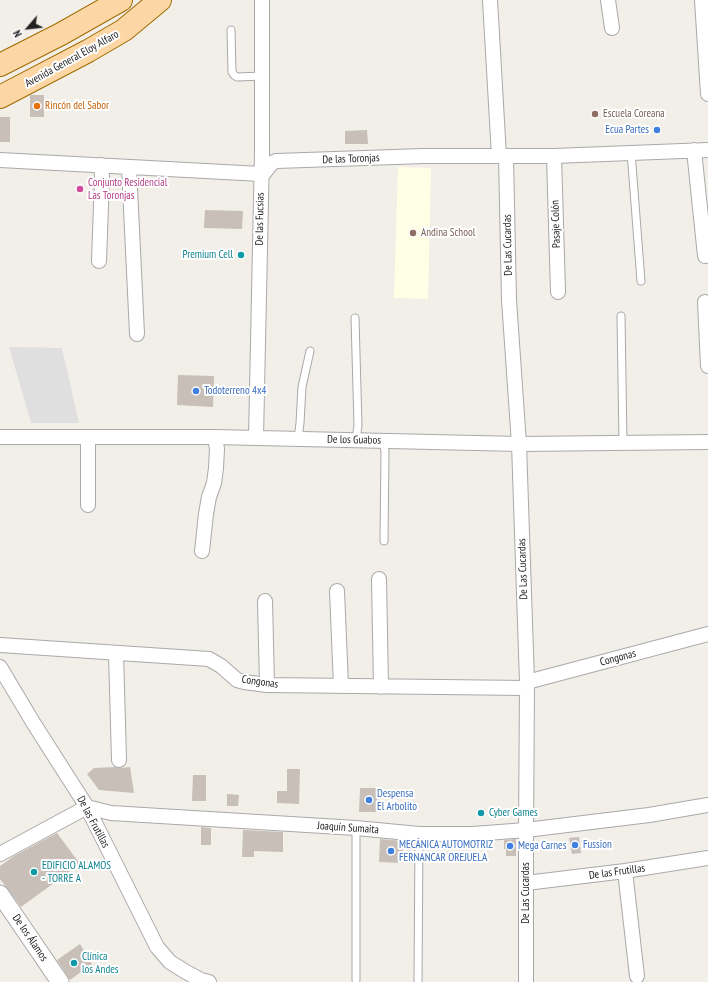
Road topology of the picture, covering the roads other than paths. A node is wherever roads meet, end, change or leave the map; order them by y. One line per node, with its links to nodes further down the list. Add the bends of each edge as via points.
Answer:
1 (121, 0): 9 (main road)
2 (160, 0): 12 (main road, Avenida General Eloy Alfaro, via 124,30)
3 (262, 0): 10 (street, De las Fucsias)
4 (490, 0): 16 (street, De Las Cucardas)
5 (608, 0): 7 (street)
6 (702, 0): 11 (street)
7 (612, 28)
8 (231, 30): 10 (lane, via 234,75)
9 (0, 65)
10 (262, 76): 21 (street, De las Fucsias)
11 (708, 94)
12 (0, 98)
13 (694, 150): 14 (street, De las Toronjas); 15 (street, De las Toronjas); 22 (street)
14 (708, 150)
15 (631, 152): 17 (street, De las Toronjas); 24 (lane)
16 (503, 156): 17 (street, De las Toronjas); 21 (street, De las Toronjas, via 276,161); 41 (street, De Las Cucardas)
17 (554, 156): 25 (street, Pasaje Colón)
18 (0, 160): 19 (street)
19 (101, 165): 20 (street); 23 (street)
20 (129, 167): 21 (street); 29 (street)
21 (261, 174): 35 (street, De las Fucsias)
22 (705, 256)
23 (99, 261)
24 (641, 281)
25 (558, 292)
26 (705, 302): 31 (street)
27 (621, 316): 40 (lane)
28 (355, 318): 37 (lane, via 358,425)
29 (137, 334)
30 (310, 351): 36 (lane, via 302,387)
31 (708, 366)
32 (0, 437): 33 (street, De los Guabos)
33 (88, 437): 34 (street, De los Guabos); 42 (street)
34 (215, 437): 35 (street, De los Guabos); 44 (street, via 216,468 206,514)
35 (256, 438): 36 (street, De los Guabos)
36 (298, 439): 37 (street, De los Guabos)
37 (356, 440): 38 (street, De los Guabos)
38 (383, 441): 41 (street, De los Guabos); 43 (lane)
39 (708, 442): 40 (street, De los Guabos)
40 (623, 443): 41 (street, De los Guabos)
41 (519, 444): 53 (street, De Las Cucardas)
42 (88, 506)
43 (384, 541)
44 (202, 551)
45 (379, 579): 55 (street)
46 (337, 591): 54 (street)
47 (264, 601): 52 (street)
48 (708, 634): 53 (street, Congonas)
49 (0, 645): 50 (street, Congonas)
50 (116, 653): 52 (street, Congonas, via 210,659 237,680); 56 (street)
51 (0, 667): 58 (street, De las Frutillas)
52 (267, 685): 54 (street, Congonas)
53 (527, 685): 55 (street, Congonas); 60 (street, De Las Cucardas)
54 (341, 686): 55 (street, Congonas)
55 (381, 687)
56 (119, 760)
57 (708, 806): 60 (street, Joaquín Sumaita)
58 (87, 807): 59 (street, Joaquín Sumaita, via 111,813); 62 (street); 70 (street, De las Frutillas, via 157,946 170,962)
59 (356, 828): 61 (street, Joaquín Sumaita); 68 (lane)
60 (526, 830): 61 (street, Joaquín Sumaita, via 473,834); 65 (street, De Las Cucardas)
61 (418, 834): 71 (lane)
62 (0, 854)
63 (708, 858): 64 (street, De las Frutillas)
64 (625, 871): 65 (street, De las Frutillas); 67 (street)
65 (526, 883): 72 (street, De Las Cucardas)
66 (0, 894): 69 (street, De los Álamos)
67 (637, 976)
68 (356, 980)
69 (56, 981)
70 (209, 982)
71 (418, 982)
72 (526, 982)

